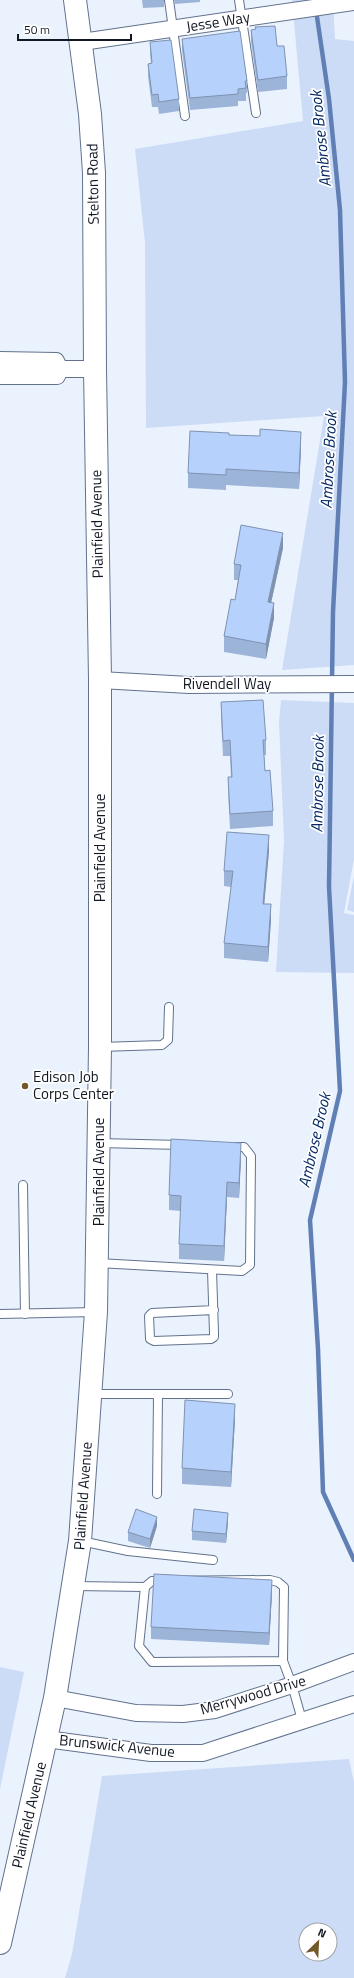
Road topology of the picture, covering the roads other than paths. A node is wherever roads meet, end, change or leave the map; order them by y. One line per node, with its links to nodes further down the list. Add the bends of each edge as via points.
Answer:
1 (75, 0): 7 (main road, Stelton Road)
2 (169, 0): 6 (lane)
3 (239, 0): 5 (lane)
4 (354, 2): 5 (street, Jesse Way)
5 (241, 18): 6 (street, Jesse Way); 8 (lane)
6 (172, 29): 7 (street, Jesse Way); 9 (lane)
7 (82, 42): 12 (main road, Stelton Road, via 94,173)
8 (256, 113)
9 (185, 116)
10 (0, 360): 11 (street, via 56,361)
11 (60, 369): 12 (street); 13 (street, via 57,376)
12 (95, 369): 14 (main road, Plainfield Avenue)
13 (0, 376)
14 (100, 680): 15 (street, Rivendell Way, via 189,684); 17 (main road, Plainfield Avenue)
15 (354, 684)
16 (170, 1007): 17 (lane, via 168,1040 162,1045)
17 (100, 1047): 18 (main road, Plainfield Avenue)
18 (99, 1143): 19 (lane); 22 (main road, Plainfield Avenue)
19 (190, 1146)
20 (221, 1147): 23 (lane, via 244,1147 251,1156 250,1265 242,1271)
21 (23, 1185): 27 (lane)
22 (98, 1264): 23 (lane); 25 (main road, Plainfield Avenue)
23 (212, 1270): 24 (lane)
24 (214, 1310): 24 (lane, via 152,1314 149,1316 150,1339 211,1339 214,1334)
25 (96, 1312): 27 (lane); 28 (main road, Plainfield Avenue)
26 (0, 1314): 27 (lane)
27 (25, 1314)
28 (91, 1394): 29 (lane); 32 (main road, Plainfield Avenue)
29 (158, 1394): 30 (lane); 31 (lane)
30 (228, 1394)
31 (157, 1494)
32 (80, 1541): 33 (lane, via 128,1551); 34 (main road, Plainfield Avenue)
33 (213, 1560)
34 (73, 1586): 35 (lane); 39 (main road, Plainfield Avenue)
35 (145, 1587): 36 (lane, via 139,1646 152,1662); 36 (lane, via 152,1581 278,1582 284,1587)
36 (283, 1662): 38 (lane)
37 (354, 1662): 38 (street, Merrywood Drive)
38 (292, 1685): 39 (street, Merrywood Drive, via 215,1710 183,1714 136,1713); 41 (lane)
39 (55, 1698): 42 (main road, Plainfield Avenue)
40 (354, 1704): 41 (street, Brunswick Avenue)
41 (302, 1720): 42 (street, Brunswick Avenue, via 203,1753 150,1753)
42 (46, 1739): 43 (main road, Plainfield Avenue)
43 (0, 1943)

